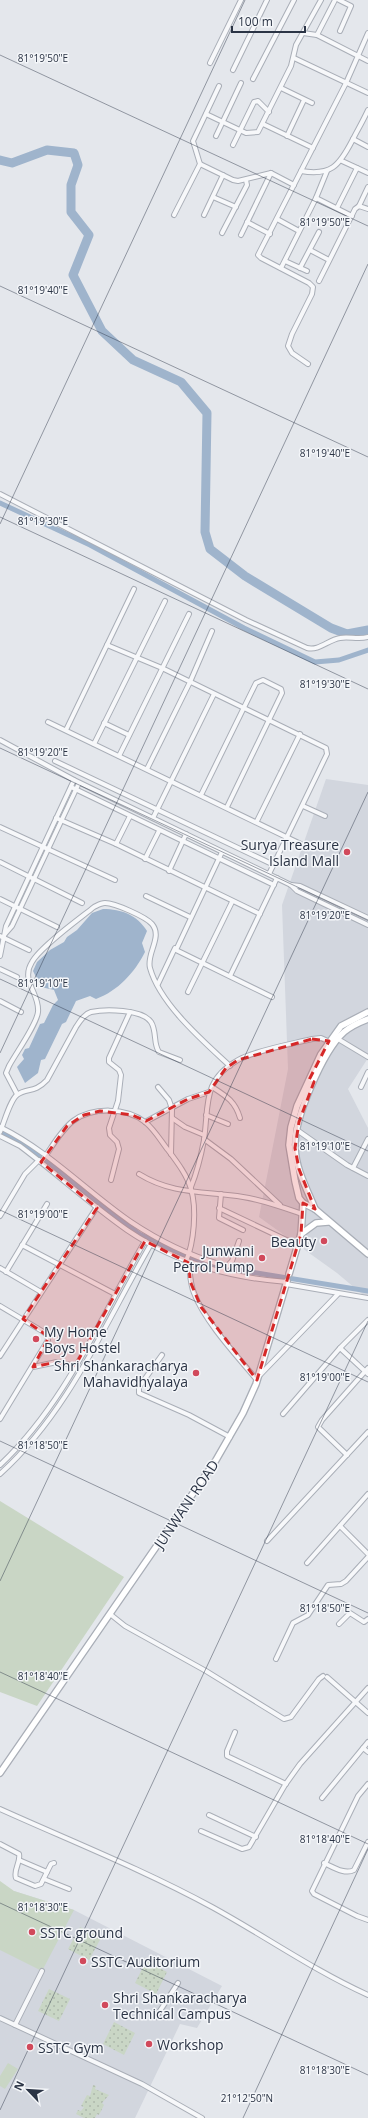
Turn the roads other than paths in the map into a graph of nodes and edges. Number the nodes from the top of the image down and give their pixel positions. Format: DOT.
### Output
graph roads {
  1 [pos="240,0"];
  2 [pos="267,0"];
  3 [pos="294,0"];
  4 [pos="321,0"];
  5 [pos="335,0"];
  6 [pos="339,0"];
  7 [pos="340,31"];
  8 [pos="303,33"];
  9 [pos="368,33"];
  10 [pos="317,35"];
  11 [pos="357,56"];
  12 [pos="294,58"];
  13 [pos="368,61"];
  14 [pos="210,62"];
  15 [pos="232,70"];
  16 [pos="254,79"];
  17 [pos="241,83"];
  18 [pos="346,83"];
  19 [pos="219,86"];
  20 [pos="281,88"];
  21 [pos="368,93"];
  22 [pos="304,100"];
  23 [pos="312,103"];
  24 [pos="368,110"];
  25 [pos="269,112"];
  26 [pos="206,114"];
  27 [pos="366,118"];
  28 [pos="223,123"];
  29 [pos="263,124"];
  30 [pos="240,130"];
  31 [pos="216,136"];
  32 [pos="287,136"];
  33 [pos="353,139"];
  34 [pos="233,145"];
  35 [pos="368,147"];
  36 [pos="313,148"];
  37 [pos="342,161"];
  38 [pos="200,164"];
  39 [pos="357,168"];
  40 [pos="301,171"];
  41 [pos="327,171"];
  42 [pos="271,173"];
  43 [pos="368,173"];
  44 [pos="223,176"];
  45 [pos="246,180"];
  46 [pos="294,184"];
  47 [pos="368,187"];
  48 [pos="213,197"];
  49 [pos="316,198"];
  50 [pos="359,206"];
  51 [pos="236,207"];
  52 [pos="337,208"];
  53 [pos="368,209"];
  54 [pos="174,215"];
  55 [pos="204,215"];
  56 [pos="352,216"];
  57 [pos="277,219"];
  58 [pos="247,222"];
  59 [pos="299,231"];
  60 [pos="320,232"];
  61 [pos="222,233"];
  62 [pos="270,234"];
  63 [pos="241,235"];
  64 [pos="310,250"];
  65 [pos="329,260"];
  66 [pos="285,261"];
  67 [pos="281,268"];
  68 [pos="300,268"];
  69 [pos="306,271"];
  70 [pos="319,281"];
  71 [pos="308,364"];
  72 [pos="0,494"];
  73 [pos="134,588"];
  74 [pos="164,601"];
  75 [pos="189,614"];
  76 [pos="212,631"];
  77 [pos="368,637"];
  78 [pos="107,645"];
  79 [pos="136,658"];
  80 [pos="162,668"];
  81 [pos="190,682"];
  82 [pos="214,694"];
  83 [pos="244,707"];
  84 [pos="269,719"];
  85 [pos="48,722"];
  86 [pos="104,723"];
  87 [pos="66,730"];
  88 [pos="300,734"];
  89 [pos="129,735"];
  90 [pos="0,740"];
  91 [pos="94,744"];
  92 [pos="119,756"];
  93 [pos="55,761"];
  94 [pos="147,769"];
  95 [pos="74,780"];
  96 [pos="171,780"];
  97 [pos="79,783"];
  98 [pos="71,788"];
  99 [pos="76,790"];
  100 [pos="201,795"];
  101 [pos="303,806"];
  102 [pos="227,808"];
  103 [pos="157,810"];
  104 [pos="130,816"];
  105 [pos="325,816"];
  106 [pos="56,818"];
  107 [pos="153,818"];
  108 [pos="62,820"];
  109 [pos="257,822"];
  110 [pos="0,827"];
  111 [pos="159,831"];
  112 [pos="186,834"];
  113 [pos="287,837"];
  114 [pos="183,842"];
  115 [pos="116,844"];
  116 [pos="43,846"];
  117 [pos="309,848"];
  118 [pos="48,849"];
  119 [pos="222,852"];
  120 [pos="145,859"];
  121 [pos="218,859"];
  122 [pos="0,862"];
  123 [pos="274,865"];
  124 [pos="169,871"];
  125 [pos="269,874"];
  126 [pos="29,876"];
  127 [pos="34,878"];
  128 [pos="277,878"];
  129 [pos="115,880"];
  130 [pos="274,885"];
  131 [pos="291,885"];
  132 [pos="204,888"];
  133 [pos="146,896"];
  134 [pos="0,899"];
  135 [pos="232,902"];
  136 [pos="82,903"];
  137 [pos="15,906"];
  138 [pos="20,908"];
  139 [pos="260,914"];
  140 [pos="190,917"];
  141 [pos="368,918"];
  142 [pos="368,925"];
  143 [pos="57,926"];
  144 [pos="3,936"];
  145 [pos="175,948"];
  146 [pos="29,950"];
  147 [pos="0,956"];
  148 [pos="202,963"];
  149 [pos="0,968"];
  150 [pos="230,976"];
  151 [pos="17,977"];
  152 [pos="158,984"];
  153 [pos="188,992"];
  154 [pos="272,997"];
  155 [pos="0,1001"];
  156 [pos="21,1012"];
  157 [pos="130,1012"];
  158 [pos="368,1012"];
  159 [pos="368,1019"];
  160 [pos="334,1041"];
  161 [pos="368,1057"];
  162 [pos="180,1060"];
  163 [pos="230,1066"];
  164 [pos="368,1072"];
  165 [pos="312,1081"];
  166 [pos="158,1087"];
  167 [pos="212,1087"];
  168 [pos="360,1087"];
  169 [pos="209,1092"];
  170 [pos="18,1094"];
  171 [pos="172,1108"];
  172 [pos="114,1111"];
  173 [pos="206,1115"];
  174 [pos="172,1118"];
  175 [pos="240,1118"];
  176 [pos="145,1122"];
  177 [pos="228,1124"];
  178 [pos="1,1129"];
  179 [pos="297,1130"];
  180 [pos="0,1136"];
  181 [pos="204,1137"];
  182 [pos="368,1139"];
  183 [pos="170,1154"];
  184 [pos="43,1159"];
  185 [pos="353,1168"];
  186 [pos="140,1174"];
  187 [pos="368,1176"];
  188 [pos="111,1180"];
  189 [pos="191,1189"];
  190 [pos="221,1194"];
  191 [pos="303,1203"];
  192 [pos="47,1204"];
  193 [pos="97,1207"];
  194 [pos="281,1207"];
  195 [pos="219,1208"];
  196 [pos="315,1209"];
  197 [pos="302,1214"];
  198 [pos="0,1216"];
  199 [pos="328,1222"];
  200 [pos="243,1230"];
  201 [pos="301,1234"];
  202 [pos="145,1241"];
  203 [pos="239,1241"];
  204 [pos="151,1244"];
  205 [pos="22,1245"];
  206 [pos="297,1246"];
  207 [pos="368,1254"];
  208 [pos="188,1258"];
  209 [pos="59,1264"];
  210 [pos="222,1266"];
  211 [pos="0,1268"];
  212 [pos="224,1271"];
  213 [pos="6,1272"];
  214 [pos="289,1274"];
  215 [pos="286,1282"];
  216 [pos="41,1292"];
  217 [pos="115,1294"];
  218 [pos="338,1294"];
  219 [pos="368,1298"];
  220 [pos="0,1306"];
  221 [pos="23,1319"];
  222 [pos="368,1320"];
  223 [pos="340,1348"];
  224 [pos="162,1354"];
  225 [pos="0,1356"];
  226 [pos="33,1366"];
  227 [pos="75,1366"];
  228 [pos="367,1371"];
  229 [pos="257,1379"];
  230 [pos="283,1414"];
  231 [pos="0,1419"];
  232 [pos="368,1432"];
  233 [pos="230,1438"];
  234 [pos="347,1455"];
  235 [pos="0,1465"];
  236 [pos="0,1474"];
  237 [pos="368,1494"];
  238 [pos="340,1526"];
  239 [pos="266,1541"];
  240 [pos="368,1556"];
  241 [pos="307,1563"];
  242 [pos="110,1614"];
  243 [pos="368,1619"];
  244 [pos="339,1624"];
  245 [pos="276,1659"];
  246 [pos="368,1688"];
  247 [pos="356,1702"];
  248 [pos="368,1713"];
  249 [pos="235,1732"];
  250 [pos="368,1742"];
  251 [pos="363,1748"];
  252 [pos="368,1752"];
  253 [pos="0,1773"];
  254 [pos="286,1784"];
  255 [pos="368,1784"];
  256 [pos="322,1798"];
  257 [pos="0,1809"];
  258 [pos="209,1814"];
  259 [pos="200,1831"];
  260 [pos="256,1837"];
  261 [pos="368,1842"];
  262 [pos="0,1844"];
  263 [pos="19,1860"];
  264 [pos="54,1863"];
  265 [pos="324,1863"];
  266 [pos="47,1872"];
  267 [pos="44,1879"];
  268 [pos="69,1889"];
  269 [pos="368,1920"];
  270 [pos="42,1970"];
  271 [pos="178,1983"];
  272 [pos="368,1995"];
  273 [pos="156,2017"];
  274 [pos="0,2018"];
  275 [pos="14,2025"];
  276 [pos="202,2118"];
  1 -- 14 [label="street"];
  2 -- 15 [label="street"];
  3 -- 16 [label="street"];
  4 -- 8 [label="street"];
  5 -- 10 [label="street"];
  6 -- 7 [label="street"];
  8 -- 10 [label="street"];
  8 -- 12 [label="street"];
  9 -- 11 [label="street"];
  10 -- 11 [label="street"];
  11 -- 13 [label="street"];
  11 -- 18 [label="street"];
  12 -- 18 [label="street"];
  12 -- 20 [label="street"];
  17 -- 28 [label="street"];
  18 -- 21 [label="street"];
  18 -- 36 [label="street"];
  19 -- 26 [label="street"];
  20 -- 22 [label="street"];
  20 -- 25 [label="street"];
  22 -- 23 [label="street"];
  22 -- 32 [label="street"];
  24 -- 27 [label="street"];
  25 -- 29 [label="street"];
  25 -- 30 [label="street"];
  26 -- 28 [label="street"];
  26 -- 38 [label="street"];
  27 -- 33 [label="street"];
  28 -- 30 [label="street"];
  28 -- 31 [label="street"];
  29 -- 30 [label="street"];
  29 -- 32 [label="street"];
  30 -- 34 [label="street"];
  32 -- 36 [label="street"];
  33 -- 35 [label="street"];
  33 -- 37 [label="street"];
  36 -- 40 [label="street"];
  37 -- 39 [label="street"];
  37 -- 41 [label="street"];
  38 -- 44 [label="street"];
  38 -- 54 [label="street"];
  39 -- 43 [label="street"];
  39 -- 52 [label="street"];
  40 -- 41 [label="street"];
  40 -- 46 [label="street"];
  41 -- 49 [label="street"];
  42 -- 45 [label="street"];
  42 -- 46 [label="street"];
  42 -- 58 [label="street"];
  44 -- 45 [label="street"];
  44 -- 48 [label="street"];
  45 -- 51 [label="street"];
  46 -- 57 [label="street"];
  47 -- 50 [label="street"];
  48 -- 51 [label="street"];
  48 -- 55 [label="street"];
  49 -- 52 [label="street"];
  49 -- 59 [label="street"];
  50 -- 53 [label="street"];
  50 -- 56 [label="street"];
  51 -- 61 [label="street"];
  52 -- 56 [label="street"];
  56 -- 65 [label="street"];
  57 -- 59 [label="street"];
  57 -- 62 [label="street"];
  58 -- 62 [label="street"];
  58 -- 63 [label="street"];
  59 -- 66 [label="street"];
  60 -- 64 [label="street"];
  62 -- 67 [label="street"];
  64 -- 65 [label="street"];
  64 -- 68 [label="street"];
  65 -- 70 [label="street"];
  66 -- 67 [label="street"];
  66 -- 68 [label="street"];
  67 -- 71 [label="street"];
  68 -- 69 [label="street"];
  72 -- 77 [label="street"];
  73 -- 78 [label="street"];
  74 -- 79 [label="street"];
  75 -- 80 [label="street"];
  76 -- 81 [label="street"];
  78 -- 79 [label="street"];
  78 -- 87 [label="street"];
  79 -- 80 [label="street"];
  79 -- 86 [label="street"];
  80 -- 81 [label="street"];
  80 -- 89 [label="street"];
  81 -- 82 [label="street"];
  81 -- 94 [label="street"];
  82 -- 83 [label="street"];
  82 -- 96 [label="street"];
  83 -- 84 [label="street"];
  83 -- 84 [label="street"];
  83 -- 100 [label="street"];
  84 -- 88 [label="street"];
  84 -- 102 [label="street"];
  85 -- 87 [label="street"];
  86 -- 89 [label="street"];
  86 -- 91 [label="street"];
  87 -- 91 [label="street"];
  88 -- 101 [label="street"];
  88 -- 109 [label="street"];
  89 -- 92 [label="street"];
  90 -- 95 [label="street"];
  91 -- 92 [label="street"];
  92 -- 94 [label="street"];
  93 -- 103 [label="street"];
  94 -- 96 [label="street"];
  95 -- 97 [label="street"];
  95 -- 98 [label="street"];
  96 -- 100 [label="street"];
  96 -- 103 [label="street"];
  97 -- 99 [label="street"];
  97 -- 107 [label="street"];
  98 -- 99 [label="street"];
  98 -- 106 [label="street"];
  99 -- 104 [label="street"];
  99 -- 108 [label="street"];
  100 -- 102 [label="street"];
  101 -- 105 [label="street"];
  101 -- 113 [label="street"];
  102 -- 109 [label="street"];
  103 -- 107 [label="street"];
  103 -- 123 [label="street"];
  104 -- 111 [label="street"];
  104 -- 115 [label="street"];
  106 -- 108 [label="street"];
  106 -- 116 [label="street"];
  107 -- 112 [label="street"];
  108 -- 115 [label="street"];
  108 -- 118 [label="street"];
  109 -- 113 [label="street"];
  110 -- 116 [label="street"];
  111 -- 114 [label="street"];
  111 -- 120 [label="street"];
  112 -- 114 [label="street"];
  112 -- 119 [label="street"];
  113 -- 117 [label="street"];
  113 -- 123 [label="street"];
  114 -- 121 [label="street"];
  114 -- 124 [label="street"];
  115 -- 120 [label="street"];
  116 -- 118 [label="street"];
  116 -- 126 [label="street"];
  118 -- 127 [label="street"];
  118 -- 129 [label="street"];
  119 -- 121 [label="street"];
  119 -- 125 [label="street"];
  120 -- 124 [label="street"];
  121 -- 130 [label="street"];
  121 -- 132 [label="street"];
  122 -- 126 [label="street"];
  123 -- 125 [label="street"];
  124 -- 132 [label="street"];
  125 -- 128 [label="street"];
  126 -- 127 [label="street"];
  126 -- 137 [label="street"];
  127 -- 136 [label="street"];
  127 -- 138 [label="street"];
  128 -- 130 [label="street"];
  128 -- 131 [label="street"];
  130 -- 139 [label="street"];
  131 -- 141 [label="street"];
  131 -- 142 [label="street"];
  132 -- 135 [label="street"];
  132 -- 140 [label="street"];
  133 -- 140 [label="street"];
  134 -- 137 [label="street"];
  135 -- 139 [label="street"];
  135 -- 148 [label="street"];
  137 -- 138 [label="street"];
  137 -- 144 [label="street"];
  138 -- 143 [label="street"];
  138 -- 144 [label="street"];
  139 -- 150 [label="street"];
  140 -- 145 [label="street"];
  144 -- 146 [label="street"];
  144 -- 147 [label="street"];
  145 -- 148 [label="street"];
  145 -- 152 [label="street"];
  148 -- 150 [label="street"];
  148 -- 153 [label="street"];
  149 -- 151 [label="street"];
  150 -- 154 [label="street"];
  152 -- 163 [label="street"];
  152 -- 170 [label="street"];
  155 -- 156 [label="street"];
  157 -- 162 [label="street"];
  157 -- 170 [label="street"];
  157 -- 172 [label="street"];
  158 -- 160 [label="main road, JUNWANI ROAD"];
  159 -- 160 [label="main road, JUNWANI ROAD"];
  160 -- 161 [label="street"];
  160 -- 163 [label="street"];
  160 -- 165 [label="main road, JUNWANI ROAD"];
  163 -- 167 [label="street"];
  164 -- 168 [label="street"];
  165 -- 179 [label="main road, JUNWANI ROAD"];
  165 -- 191 [label="main road, JUNWANI ROAD"];
  166 -- 171 [label="street"];
  167 -- 169 [label="street"];
  167 -- 175 [label="street"];
  169 -- 171 [label="street"];
  169 -- 173 [label="street"];
  170 -- 178 [label="street"];
  171 -- 174 [label="street"];
  171 -- 176 [label="street"];
  172 -- 176 [label="street"];
  172 -- 184 [label="street"];
  172 -- 188 [label="street"];
  173 -- 177 [label="street"];
  173 -- 181 [label="street"];
  174 -- 181 [label="street"];
  174 -- 183 [label="street"];
  176 -- 183 [label="street"];
  178 -- 184 [label="street"];
  179 -- 185 [label="street"];
  179 -- 196 [label="main road, JUNWANI ROAD"];
  180 -- 184 [label="street"];
  181 -- 189 [label="street"];
  181 -- 194 [label="street"];
  182 -- 185 [label="street"];
  183 -- 189 [label="street"];
  184 -- 193 [label="street"];
  184 -- 198 [label="street"];
  184 -- 208 [label="street"];
  185 -- 187 [label="street"];
  186 -- 189 [label="street"];
  189 -- 190 [label="street"];
  189 -- 208 [label="street"];
  190 -- 194 [label="street"];
  190 -- 195 [label="street"];
  191 -- 196 [label="main road"];
  191 -- 197 [label="main road, JUNWANI ROAD"];
  192 -- 205 [label="street"];
  193 -- 202 [label="street"];
  193 -- 209 [label="street"];
  194 -- 197 [label="street"];
  195 -- 200 [label="street"];
  195 -- 206 [label="street"];
  196 -- 199 [label="main road"];
  197 -- 201 [label="main road, JUNWANI ROAD"];
  199 -- 201 [label="main road"];
  199 -- 207 [label="main road"];
  201 -- 206 [label="main road, JUNWANI ROAD"];
  202 -- 204 [label="street"];
  202 -- 217 [label="street"];
  203 -- 210 [label="street"];
  204 -- 208 [label="street"];
  204 -- 236 [label="street"];
  205 -- 209 [label="street"];
  205 -- 213 [label="street"];
  206 -- 214 [label="main road, JUNWANI ROAD"];
  208 -- 210 [label="street"];
  208 -- 212 [label="street"];
  208 -- 229 [label="street"];
  209 -- 216 [label="street"];
  209 -- 217 [label="street"];
  210 -- 212 [label="street"];
  211 -- 213 [label="street"];
  212 -- 215 [label="street"];
  213 -- 216 [label="street"];
  214 -- 215 [label="street, JUNWANI ROAD"];
  215 -- 218 [label="street"];
  215 -- 229 [label="main road, JUNWANI ROAD"];
  216 -- 221 [label="street"];
  217 -- 227 [label="street"];
  218 -- 219 [label="street"];
  218 -- 229 [label="street"];
  220 -- 221 [label="street"];
  221 -- 225 [label="street"];
  221 -- 226 [label="street"];
  222 -- 223 [label="street"];
  223 -- 228 [label="street"];
  223 -- 230 [label="street"];
  224 -- 233 [label="street"];
  226 -- 227 [label="street"];
  226 -- 231 [label="street"];
  227 -- 235 [label="street"];
  228 -- 234 [label="street"];
  229 -- 233 [label="main road, JUNWANI ROAD"];
  232 -- 234 [label="street"];
  233 -- 242 [label="main road, JUNWANI ROAD"];
  234 -- 239 [label="street"];
  237 -- 238 [label="street"];
  238 -- 240 [label="street"];
  238 -- 241 [label="street"];
  240 -- 245 [label="street"];
  242 -- 247 [label="street"];
  242 -- 253 [label="main road, JUNWANI ROAD"];
  243 -- 244 [label="street"];
  246 -- 247 [label="street"];
  247 -- 248 [label="street"];
  247 -- 254 [label="street"];
  249 -- 254 [label="street"];
  250 -- 251 [label="street"];
  251 -- 252 [label="street"];
  251 -- 256 [label="street"];
  254 -- 260 [label="street"];
  255 -- 265 [label="street"];
  257 -- 272 [label="street"];
  258 -- 260 [label="street"];
  259 -- 260 [label="street"];
  261 -- 265 [label="street"];
  262 -- 263 [label="street"];
  263 -- 266 [label="street"];
  263 -- 267 [label="street"];
  264 -- 266 [label="street"];
  265 -- 269 [label="street"];
  266 -- 267 [label="street"];
  267 -- 268 [label="street"];
  270 -- 275 [label="street"];
  271 -- 273 [label="street"];
  274 -- 275 [label="street"];
  275 -- 276 [label="street"];
}
